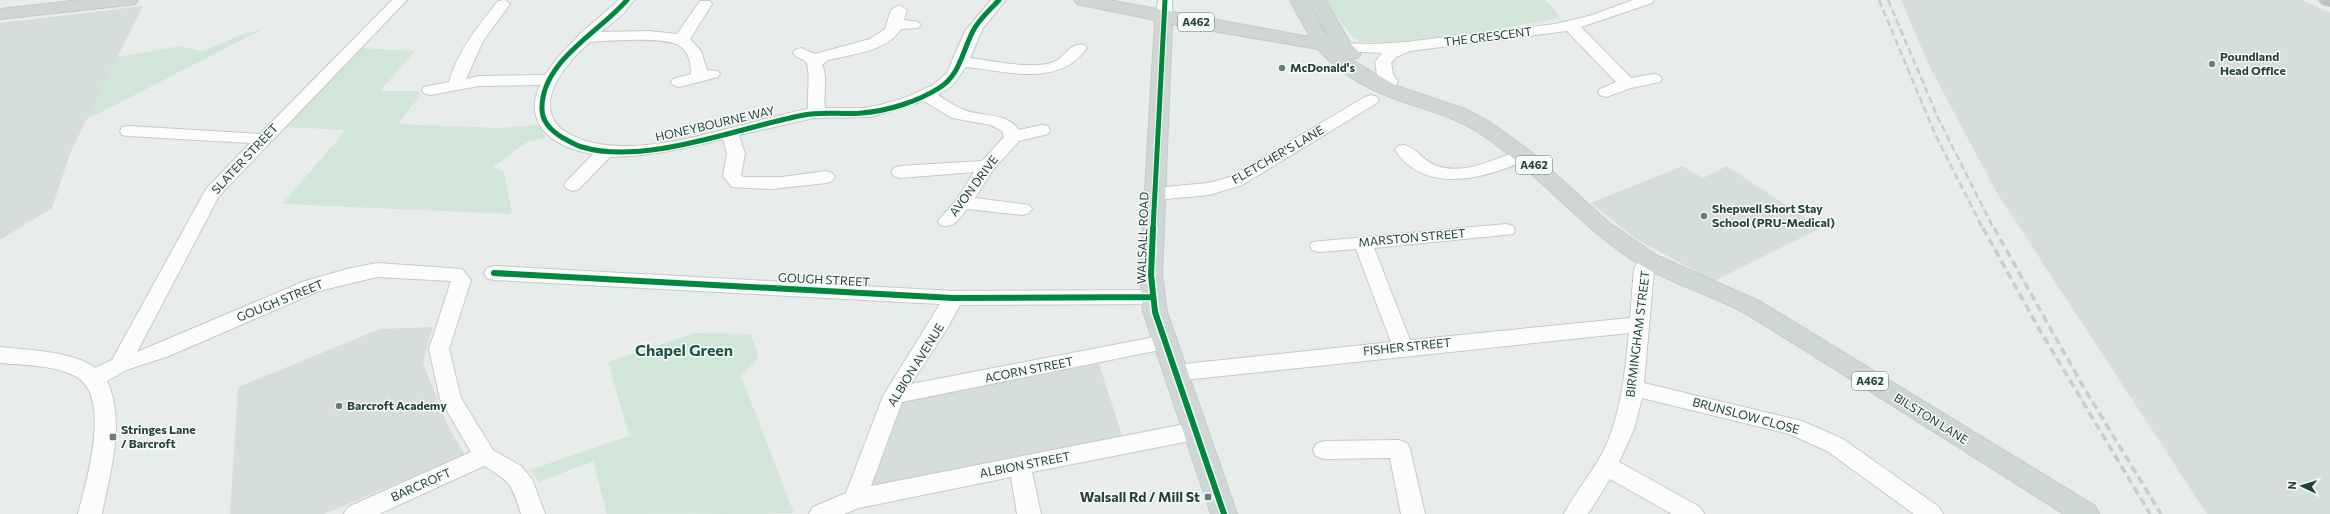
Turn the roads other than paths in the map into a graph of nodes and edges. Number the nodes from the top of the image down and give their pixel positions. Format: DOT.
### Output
graph roads {
  1 [pos="129,0"];
  2 [pos="400,0"];
  3 [pos="627,0"];
  4 [pos="1000,0"];
  5 [pos="1083,0"];
  6 [pos="1647,0"];
  7 [pos="503,4"];
  8 [pos="705,4"];
  9 [pos="1307,4"];
  10 [pos="1165,9"];
  11 [pos="0,14"];
  12 [pos="913,25"];
  13 [pos="1572,26"];
  14 [pos="1229,27"];
  15 [pos="585,37"];
  16 [pos="681,40"];
  17 [pos="1334,46"];
  18 [pos="1406,47"];
  19 [pos="1079,48"];
  20 [pos="801,53"];
  21 [pos="816,60"];
  22 [pos="962,62"];
  23 [pos="1654,79"];
  24 [pos="551,80"];
  25 [pos="679,82"];
  26 [pos="456,84"];
  27 [pos="1627,84"];
  28 [pos="1398,88"];
  29 [pos="430,90"];
  30 [pos="1606,92"];
  31 [pos="925,95"];
  32 [pos="1372,100"];
  33 [pos="817,113"];
  34 [pos="1042,130"];
  35 [pos="128,131"];
  36 [pos="730,133"];
  37 [pos="1013,137"];
  38 [pos="264,139"];
  39 [pos="1404,150"];
  40 [pos="605,152"];
  41 [pos="1523,155"];
  42 [pos="987,166"];
  43 [pos="900,172"];
  44 [pos="826,177"];
  45 [pos="573,185"];
  46 [pos="1155,194"];
  47 [pos="963,203"];
  48 [pos="1023,209"];
  49 [pos="948,221"];
  50 [pos="1506,230"];
  51 [pos="1363,243"];
  52 [pos="1319,246"];
  53 [pos="1648,260"];
  54 [pos="505,268"];
  55 [pos="1152,296"];
  56 [pos="953,298"];
  57 [pos="1639,326"];
  58 [pos="1165,342"];
  59 [pos="1403,348"];
  60 [pos="0,355"];
  61 [pos="119,365"];
  62 [pos="1175,373"];
  63 [pos="95,378"];
  64 [pos="1633,388"];
  65 [pos="894,396"];
  66 [pos="1195,431"];
  67 [pos="1324,450"];
  68 [pos="485,456"];
  69 [pos="1020,466"];
  70 [pos="1606,466"];
  71 [pos="855,500"];
  72 [pos="90,514"];
  73 [pos="356,514"];
  74 [pos="533,514"];
  75 [pos="821,514"];
  76 [pos="1029,514"];
  77 [pos="1224,514"];
  78 [pos="1412,514"];
  79 [pos="1576,514"];
  80 [pos="1692,514"];
  81 [pos="1931,514"];
  82 [pos="2086,514"];
  1 -- 11 [label="main road"];
  2 -- 38 [label="street, SLATER STREET"];
  3 -- 15 [label="street, HONEYBOURNE WAY"];
  4 -- 22 [label="street, HONEYBOURNE WAY"];
  5 -- 10 [label="main road, A462"];
  6 -- 13 [label="street, THE CRESCENT"];
  7 -- 26 [label="street"];
  8 -- 16 [label="street"];
  9 -- 14 [label="main road, A462"];
  9 -- 17 [label="main road"];
  10 -- 14 [label="main road, A462"];
  10 -- 46 [label="main road, WALSALL ROAD"];
  12 -- 21 [label="street"];
  13 -- 18 [label="street, THE CRESCENT"];
  13 -- 27 [label="street"];
  14 -- 17 [label="main road, A462"];
  15 -- 16 [label="street"];
  15 -- 24 [label="street, HONEYBOURNE WAY"];
  16 -- 25 [label="street"];
  17 -- 18 [label="street, THE CRESCENT"];
  17 -- 28 [label="main road, A462"];
  18 -- 28 [label="street"];
  19 -- 22 [label="street"];
  20 -- 21 [label="street"];
  21 -- 33 [label="street"];
  22 -- 31 [label="street, HONEYBOURNE WAY"];
  23 -- 27 [label="street"];
  24 -- 26 [label="street"];
  24 -- 40 [label="street, HONEYBOURNE WAY"];
  26 -- 29 [label="street"];
  27 -- 30 [label="street"];
  28 -- 41 [label="main road, A462"];
  31 -- 33 [label="street, HONEYBOURNE WAY"];
  31 -- 37 [label="street"];
  32 -- 46 [label="street, FLETCHER'S LANE"];
  33 -- 36 [label="street, HONEYBOURNE WAY"];
  34 -- 37 [label="street"];
  35 -- 38 [label="street"];
  36 -- 40 [label="street, HONEYBOURNE WAY"];
  36 -- 44 [label="street"];
  37 -- 42 [label="street, AVON DRIVE"];
  38 -- 61 [label="street, SLATER STREET"];
  39 -- 41 [label="street"];
  40 -- 45 [label="street"];
  41 -- 53 [label="main road, A462"];
  42 -- 43 [label="street"];
  42 -- 47 [label="street, AVON DRIVE"];
  46 -- 55 [label="main road, WALSALL ROAD"];
  47 -- 48 [label="street"];
  47 -- 49 [label="street, AVON DRIVE"];
  50 -- 51 [label="street, MARSTON STREET"];
  51 -- 52 [label="street, MARSTON STREET"];
  51 -- 59 [label="street"];
  53 -- 57 [label="street, BIRMINGHAM STREET"];
  53 -- 82 [label="main road, BILSTON LANE / A462"];
  54 -- 56 [label="street, GOUGH STREET"];
  55 -- 56 [label="street, GOUGH STREET"];
  55 -- 58 [label="main road, WALSALL ROAD"];
  56 -- 65 [label="street, ALBION AVENUE"];
  57 -- 59 [label="street, FISHER STREET"];
  57 -- 64 [label="street, BIRMINGHAM STREET"];
  58 -- 62 [label="main road, WALSALL ROAD"];
  58 -- 65 [label="street, ACORN STREET"];
  59 -- 62 [label="street, FISHER STREET"];
  60 -- 63 [label="street"];
  61 -- 63 [label="street"];
  61 -- 68 [label="street, GOUGH STREET"];
  62 -- 66 [label="main road, WALSALL ROAD"];
  63 -- 72 [label="street"];
  64 -- 70 [label="street, BIRMINGHAM STREET"];
  64 -- 81 [label="street, BRUNSLOW CLOSE"];
  65 -- 71 [label="street, ALBION AVENUE"];
  66 -- 69 [label="street, ALBION STREET"];
  66 -- 77 [label="main road, WALSALL ROAD"];
  67 -- 78 [label="street"];
  68 -- 73 [label="street, BARCROFT"];
  68 -- 74 [label="street"];
  69 -- 71 [label="street, ALBION STREET"];
  69 -- 76 [label="street"];
  70 -- 79 [label="street, BIRMINGHAM STREET"];
  70 -- 80 [label="street"];
  71 -- 75 [label="street, ALBION STREET"];
}
